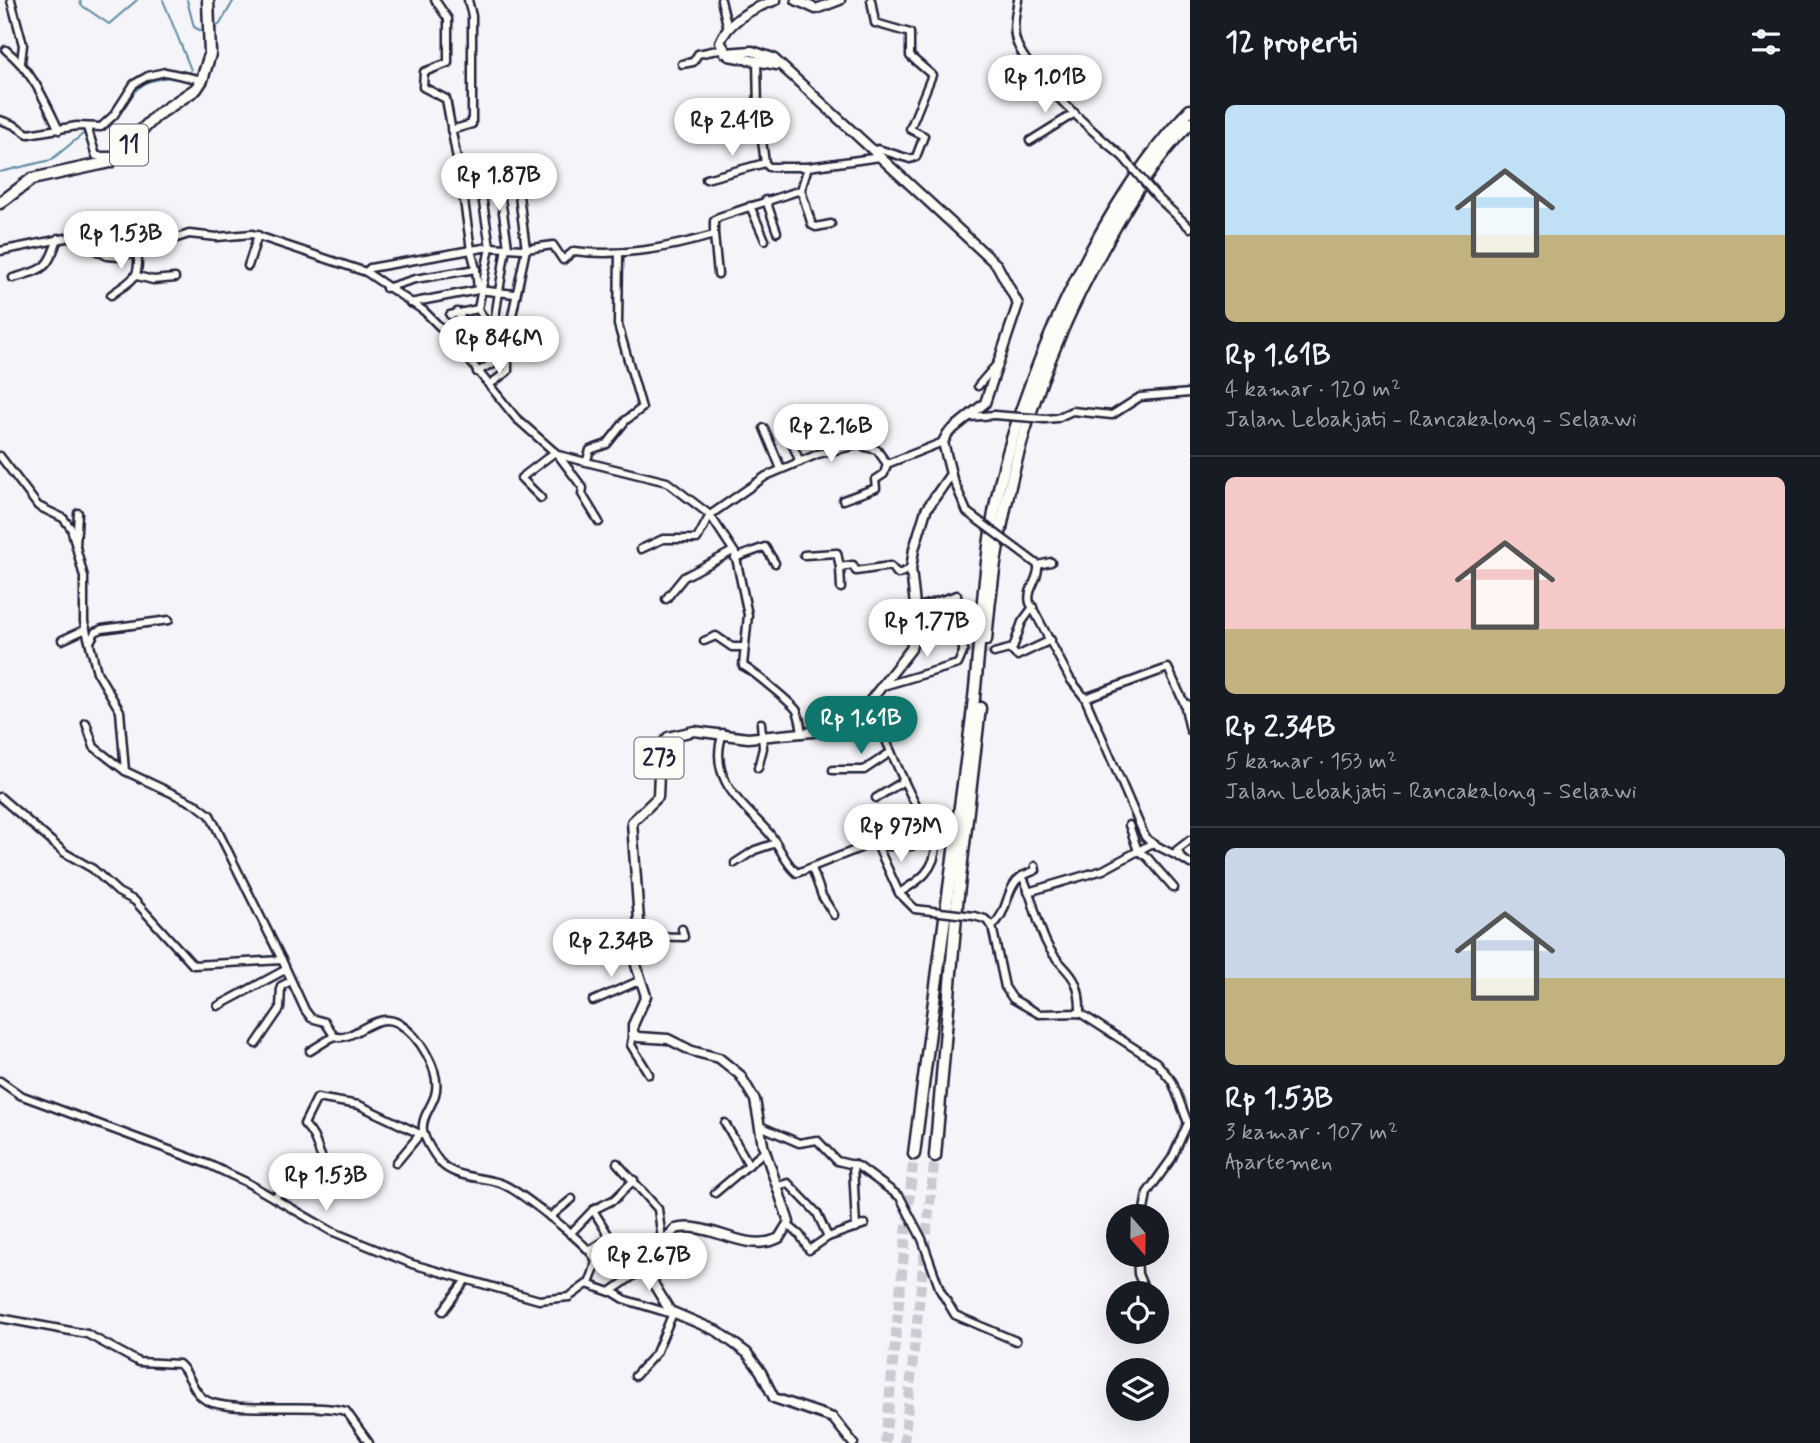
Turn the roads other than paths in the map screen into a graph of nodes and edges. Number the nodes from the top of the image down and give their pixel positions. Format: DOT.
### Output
graph roads {
  1 [pos="11,0"];
  2 [pos="208,0"];
  3 [pos="435,0"];
  4 [pos="468,0"];
  5 [pos="721,0"];
  6 [pos="776,0"];
  7 [pos="796,0"];
  8 [pos="840,0"];
  9 [pos="871,0"];
  10 [pos="1018,0"];
  11 [pos="728,29"];
  12 [pos="6,50"];
  13 [pos="723,51"];
  14 [pos="757,60"];
  15 [pos="21,62"];
  16 [pos="682,64"];
  17 [pos="780,66"];
  18 [pos="202,80"];
  19 [pos="1190,110"];
  20 [pos="1075,113"];
  21 [pos="0,120"];
  22 [pos="1190,122"];
  23 [pos="59,130"];
  24 [pos="89,130"];
  25 [pos="451,130"];
  26 [pos="1030,141"];
  27 [pos="878,154"];
  28 [pos="119,155"];
  29 [pos="765,163"];
  30 [pos="808,167"];
  31 [pos="706,179"];
  32 [pos="480,183"];
  33 [pos="463,187"];
  34 [pos="801,190"];
  35 [pos="519,196"];
  36 [pos="766,200"];
  37 [pos="0,203"];
  38 [pos="750,205"];
  39 [pos="831,224"];
  40 [pos="1190,228"];
  41 [pos="777,232"];
  42 [pos="258,235"];
  43 [pos="714,235"];
  44 [pos="58,238"];
  45 [pos="765,240"];
  46 [pos="490,247"];
  47 [pos="507,247"];
  48 [pos="137,249"];
  49 [pos="524,249"];
  50 [pos="471,250"];
  51 [pos="0,251"];
  52 [pos="619,254"];
  53 [pos="412,261"];
  54 [pos="248,266"];
  55 [pos="475,269"];
  56 [pos="366,272"];
  57 [pos="718,274"];
  58 [pos="137,276"];
  59 [pos="13,278"];
  60 [pos="175,278"];
  61 [pos="415,279"];
  62 [pos="386,288"];
  63 [pos="480,290"];
  64 [pos="497,292"];
  65 [pos="515,294"];
  66 [pos="111,295"];
  67 [pos="410,303"];
  68 [pos="478,309"];
  69 [pos="494,324"];
  70 [pos="507,355"];
  71 [pos="998,364"];
  72 [pos="492,365"];
  73 [pos="477,372"];
  74 [pos="489,385"];
  75 [pos="978,386"];
  76 [pos="1190,393"];
  77 [pos="985,403"];
  78 [pos="850,412"];
  79 [pos="993,416"];
  80 [pos="969,417"];
  81 [pos="764,428"];
  82 [pos="786,429"];
  83 [pos="943,442"];
  84 [pos="858,445"];
  85 [pos="556,453"];
  86 [pos="0,456"];
  87 [pos="587,460"];
  88 [pos="800,462"];
  89 [pos="887,464"];
  90 [pos="781,469"];
  91 [pos="951,474"];
  92 [pos="541,498"];
  93 [pos="843,500"];
  94 [pos="78,513"];
  95 [pos="710,514"];
  96 [pos="599,522"];
  97 [pos="641,549"];
  98 [pos="75,552"];
  99 [pos="734,554"];
  100 [pos="804,555"];
  101 [pos="1051,562"];
  102 [pos="775,563"];
  103 [pos="1038,565"];
  104 [pos="840,567"];
  105 [pos="911,569"];
  106 [pos="841,588"];
  107 [pos="666,599"];
  108 [pos="1033,607"];
  109 [pos="916,608"];
  110 [pos="169,620"];
  111 [pos="86,629"];
  112 [pos="62,640"];
  113 [pos="1051,640"];
  114 [pos="704,641"];
  115 [pos="90,642"];
  116 [pos="743,646"];
  117 [pos="1010,650"];
  118 [pos="994,653"];
  119 [pos="883,686"];
  120 [pos="1084,698"];
  121 [pos="870,702"];
  122 [pos="1187,704"];
  123 [pos="86,723"];
  124 [pos="761,723"];
  125 [pos="1190,730"];
  126 [pos="723,733"];
  127 [pos="802,733"];
  128 [pos="762,737"];
  129 [pos="891,752"];
  130 [pos="758,768"];
  131 [pos="833,770"];
  132 [pos="125,771"];
  133 [pos="904,781"];
  134 [pos="0,797"];
  135 [pos="876,798"];
  136 [pos="1129,825"];
  137 [pos="933,830"];
  138 [pos="1190,840"];
  139 [pos="877,841"];
  140 [pos="776,843"];
  141 [pos="1151,844"];
  142 [pos="1138,851"];
  143 [pos="1180,856"];
  144 [pos="735,863"];
  145 [pos="1190,864"];
  146 [pos="1035,866"];
  147 [pos="812,868"];
  148 [pos="1022,876"];
  149 [pos="1174,888"];
  150 [pos="1028,892"];
  151 [pos="899,893"];
  152 [pos="834,915"];
  153 [pos="992,926"];
  154 [pos="682,929"];
  155 [pos="639,938"];
  156 [pos="583,942"];
  157 [pos="282,960"];
  158 [pos="285,970"];
  159 [pos="641,980"];
  160 [pos="291,981"];
  161 [pos="593,1002"];
  162 [pos="218,1006"];
  163 [pos="1080,1013"];
  164 [pos="633,1034"];
  165 [pos="334,1036"];
  166 [pos="256,1044"];
  167 [pos="310,1051"];
  168 [pos="649,1074"];
  169 [pos="0,1081"];
  170 [pos="725,1123"];
  171 [pos="760,1126"];
  172 [pos="421,1132"];
  173 [pos="765,1151"];
  174 [pos="914,1154"];
  175 [pos="935,1156"];
  176 [pos="396,1163"];
  177 [pos="617,1163"];
  178 [pos="853,1164"];
  179 [pos="749,1165"];
  180 [pos="635,1180"];
  181 [pos="778,1186"];
  182 [pos="715,1194"];
  183 [pos="274,1198"];
  184 [pos="572,1199"];
  185 [pos="1145,1204"];
  186 [pos="593,1210"];
  187 [pos="550,1217"];
  188 [pos="865,1224"];
  189 [pos="789,1226"];
  190 [pos="856,1228"];
  191 [pos="570,1234"];
  192 [pos="828,1237"];
  193 [pos="662,1240"];
  194 [pos="605,1241"];
  195 [pos="590,1250"];
  196 [pos="656,1260"];
  197 [pos="596,1264"];
  198 [pos="465,1281"];
  199 [pos="589,1284"];
  200 [pos="613,1292"];
  201 [pos="443,1311"];
  202 [pos="673,1314"];
  203 [pos="0,1318"];
  204 [pos="1016,1341"];
  205 [pos="635,1376"];
  206 [pos="369,1443"];
  207 [pos="852,1443"];
  1 -- 15 [label="street"];
  2 -- 18 [label="highway"];
  3 -- 25 [label="street"];
  4 -- 25 [label="street"];
  5 -- 11 [label="street"];
  6 -- 11 [label="main road"];
  7 -- 8 [label="main road"];
  9 -- 27 [label="street"];
  10 -- 20 [label="street"];
  11 -- 13 [label="main road"];
  12 -- 15 [label="street"];
  13 -- 14 [label="main road"];
  13 -- 16 [label="street"];
  13 -- 17 [label="main road"];
  14 -- 17 [label="main road"];
  14 -- 29 [label="street"];
  15 -- 23 [label="street"];
  17 -- 27 [label="main road"];
  18 -- 24 [label="street"];
  18 -- 28 [label="highway, 11"];
  19 -- 174 [label="highway"];
  20 -- 26 [label="street"];
  20 -- 40 [label="street, bridge"];
  21 -- 23 [label="street"];
  22 -- 175 [label="highway"];
  23 -- 24 [label="street"];
  24 -- 28 [label="street"];
  25 -- 33 [label="street"];
  27 -- 30 [label="street"];
  27 -- 71 [label="main road"];
  28 -- 37 [label="highway, 11"];
  29 -- 30 [label="street"];
  29 -- 31 [label="street"];
  30 -- 34 [label="street"];
  32 -- 33 [label="street"];
  32 -- 46 [label="street"];
  32 -- 47 [label="street"];
  33 -- 50 [label="street"];
  34 -- 36 [label="street"];
  34 -- 39 [label="street"];
  35 -- 49 [label="street"];
  36 -- 38 [label="street"];
  36 -- 41 [label="street"];
  38 -- 43 [label="street"];
  38 -- 45 [label="street"];
  42 -- 48 [label="street"];
  42 -- 54 [label="street"];
  42 -- 56 [label="street"];
  43 -- 52 [label="street"];
  43 -- 57 [label="street"];
  44 -- 48 [label="street"];
  44 -- 51 [label="street"];
  44 -- 59 [label="street"];
  46 -- 47 [label="street"];
  46 -- 50 [label="street"];
  46 -- 63 [label="street"];
  47 -- 49 [label="street"];
  47 -- 64 [label="street"];
  48 -- 58 [label="street"];
  49 -- 52 [label="street"];
  49 -- 65 [label="street"];
  50 -- 53 [label="street"];
  50 -- 55 [label="street"];
  52 -- 87 [label="street"];
  53 -- 56 [label="street"];
  53 -- 61 [label="street"];
  55 -- 61 [label="street"];
  55 -- 63 [label="street"];
  56 -- 62 [label="street"];
  58 -- 60 [label="street"];
  58 -- 66 [label="street"];
  61 -- 62 [label="street"];
  62 -- 67 [label="street"];
  63 -- 64 [label="street"];
  63 -- 67 [label="street"];
  63 -- 68 [label="street"];
  64 -- 65 [label="street"];
  64 -- 69 [label="street"];
  65 -- 70 [label="street"];
  67 -- 73 [label="street"];
  68 -- 70 [label="street"];
  68 -- 72 [label="street"];
  70 -- 72 [label="street"];
  70 -- 74 [label="street"];
  71 -- 75 [label="street"];
  71 -- 77 [label="main road"];
  72 -- 73 [label="street"];
  73 -- 74 [label="street"];
  74 -- 85 [label="street"];
  76 -- 79 [label="street, bridge"];
  77 -- 79 [label="street"];
  77 -- 80 [label="main road"];
  78 -- 84 [label="street"];
  79 -- 80 [label="street"];
  80 -- 83 [label="main road"];
  81 -- 90 [label="street"];
  82 -- 88 [label="street"];
  83 -- 89 [label="street"];
  83 -- 91 [label="main road"];
  84 -- 88 [label="street"];
  84 -- 89 [label="street"];
  85 -- 87 [label="street"];
  85 -- 92 [label="street"];
  85 -- 96 [label="street"];
  86 -- 98 [label="street"];
  87 -- 95 [label="street"];
  88 -- 90 [label="street"];
  89 -- 93 [label="street"];
  90 -- 95 [label="street"];
  91 -- 103 [label="street, bridge"];
  91 -- 105 [label="main road, 273"];
  94 -- 98 [label="street"];
  95 -- 97 [label="street"];
  95 -- 99 [label="street"];
  98 -- 111 [label="street"];
  99 -- 102 [label="street"];
  99 -- 107 [label="street"];
  99 -- 116 [label="street"];
  100 -- 104 [label="street"];
  101 -- 103 [label="street"];
  103 -- 108 [label="street"];
  104 -- 105 [label="street"];
  104 -- 106 [label="street"];
  105 -- 109 [label="main road, 273"];
  108 -- 113 [label="street"];
  108 -- 117 [label="street"];
  109 -- 119 [label="main road, 273"];
  109 -- 119 [label="street"];
  110 -- 115 [label="street"];
  111 -- 112 [label="street"];
  111 -- 115 [label="street"];
  113 -- 117 [label="street"];
  113 -- 120 [label="street"];
  114 -- 116 [label="street"];
  115 -- 132 [label="street"];
  116 -- 127 [label="street"];
  117 -- 118 [label="street"];
  119 -- 121 [label="main road, 273"];
  120 -- 122 [label="street"];
  120 -- 141 [label="street"];
  121 -- 127 [label="main road, 273"];
  121 -- 129 [label="street"];
  122 -- 125 [label="street"];
  123 -- 132 [label="street"];
  124 -- 128 [label="street"];
  126 -- 128 [label="main road, 273"];
  126 -- 140 [label="street"];
  126 -- 155 [label="main road, 273"];
  127 -- 128 [label="main road, 273"];
  128 -- 130 [label="street"];
  129 -- 131 [label="street"];
  129 -- 133 [label="street"];
  132 -- 157 [label="street"];
  133 -- 135 [label="street"];
  133 -- 137 [label="street"];
  134 -- 157 [label="street"];
  136 -- 142 [label="street"];
  137 -- 139 [label="street"];
  137 -- 151 [label="street"];
  138 -- 143 [label="street"];
  139 -- 147 [label="street"];
  139 -- 151 [label="street"];
  140 -- 144 [label="street"];
  140 -- 147 [label="street"];
  141 -- 142 [label="street"];
  141 -- 143 [label="street"];
  142 -- 149 [label="street"];
  142 -- 150 [label="street"];
  143 -- 145 [label="street"];
  146 -- 148 [label="street"];
  147 -- 152 [label="street"];
  148 -- 150 [label="street"];
  148 -- 153 [label="street"];
  150 -- 163 [label="street"];
  151 -- 153 [label="street, bridge"];
  153 -- 163 [label="street"];
  154 -- 155 [label="street"];
  155 -- 156 [label="street"];
  155 -- 159 [label="main road, 273"];
  157 -- 158 [label="street"];
  158 -- 160 [label="street"];
  158 -- 162 [label="street"];
  159 -- 161 [label="street"];
  159 -- 164 [label="main road, 273"];
  160 -- 165 [label="street"];
  160 -- 166 [label="street"];
  163 -- 185 [label="street"];
  164 -- 168 [label="street"];
  164 -- 171 [label="main road"];
  165 -- 167 [label="street"];
  165 -- 172 [label="street"];
  169 -- 183 [label="street"];
  170 -- 179 [label="street"];
  171 -- 173 [label="main road"];
  171 -- 178 [label="street"];
  172 -- 176 [label="street"];
  172 -- 183 [label="street"];
  172 -- 187 [label="street"];
  173 -- 179 [label="street"];
  173 -- 181 [label="main road"];
  177 -- 180 [label="street"];
  178 -- 190 [label="street"];
  178 -- 204 [label="street"];
  179 -- 182 [label="street"];
  180 -- 186 [label="street"];
  180 -- 193 [label="street"];
  181 -- 189 [label="main road"];
  181 -- 192 [label="street"];
  183 -- 198 [label="street"];
  184 -- 187 [label="street"];
  186 -- 191 [label="street"];
  186 -- 197 [label="street"];
  187 -- 191 [label="street"];
  188 -- 190 [label="street"];
  189 -- 192 [label="street"];
  189 -- 193 [label="main road"];
  190 -- 192 [label="street"];
  191 -- 195 [label="street"];
  193 -- 196 [label="main road"];
  194 -- 195 [label="street"];
  195 -- 197 [label="street"];
  196 -- 200 [label="street"];
  196 -- 202 [label="main road"];
  197 -- 199 [label="street"];
  198 -- 199 [label="street"];
  198 -- 201 [label="street"];
  199 -- 200 [label="street"];
  200 -- 202 [label="street"];
  202 -- 205 [label="street"];
  202 -- 207 [label="main road"];
  203 -- 206 [label="street"];
}
